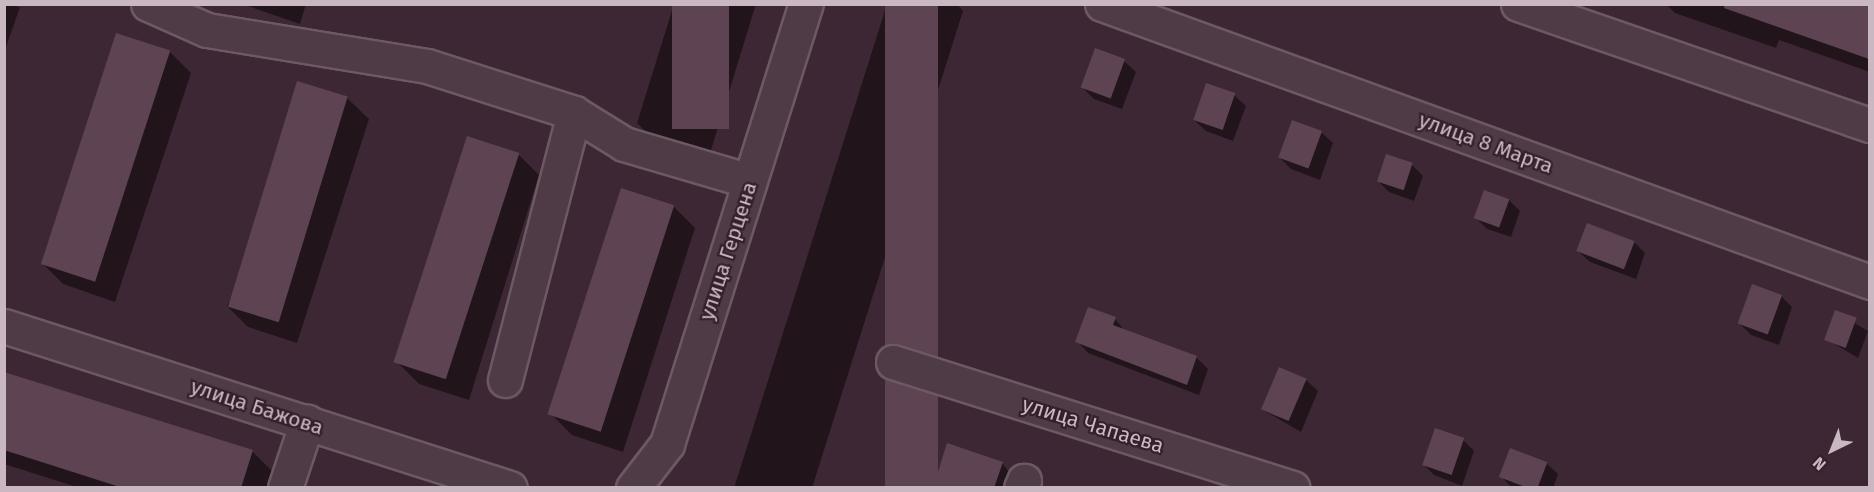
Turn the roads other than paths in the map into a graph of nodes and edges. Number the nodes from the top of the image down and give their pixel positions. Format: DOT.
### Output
graph roads {
  1 [pos="148,4"];
  2 [pos="806,4"];
  3 [pos="1102,4"];
  4 [pos="1518,4"];
  5 [pos="574,113"];
  6 [pos="1869,125"];
  7 [pos="750,181"];
  8 [pos="1869,282"];
  9 [pos="4,326"];
  10 [pos="893,362"];
  11 [pos="505,380"];
  12 [pos="307,423"];
  13 [pos="285,488"];
  14 [pos="510,488"];
  15 [pos="633,488"];
  16 [pos="1293,488"];
  1 -- 5 [label="street"];
  2 -- 7 [label="street, улица Герцена"];
  3 -- 8 [label="street, улица 8 Марта"];
  4 -- 6 [label="street"];
  5 -- 7 [label="street"];
  5 -- 11 [label="street"];
  7 -- 15 [label="street, улица Герцена"];
  9 -- 12 [label="street, улица Бажова"];
  10 -- 16 [label="street, улица Чапаева"];
  12 -- 13 [label="street"];
  12 -- 14 [label="street, улица Бажова"];
}
